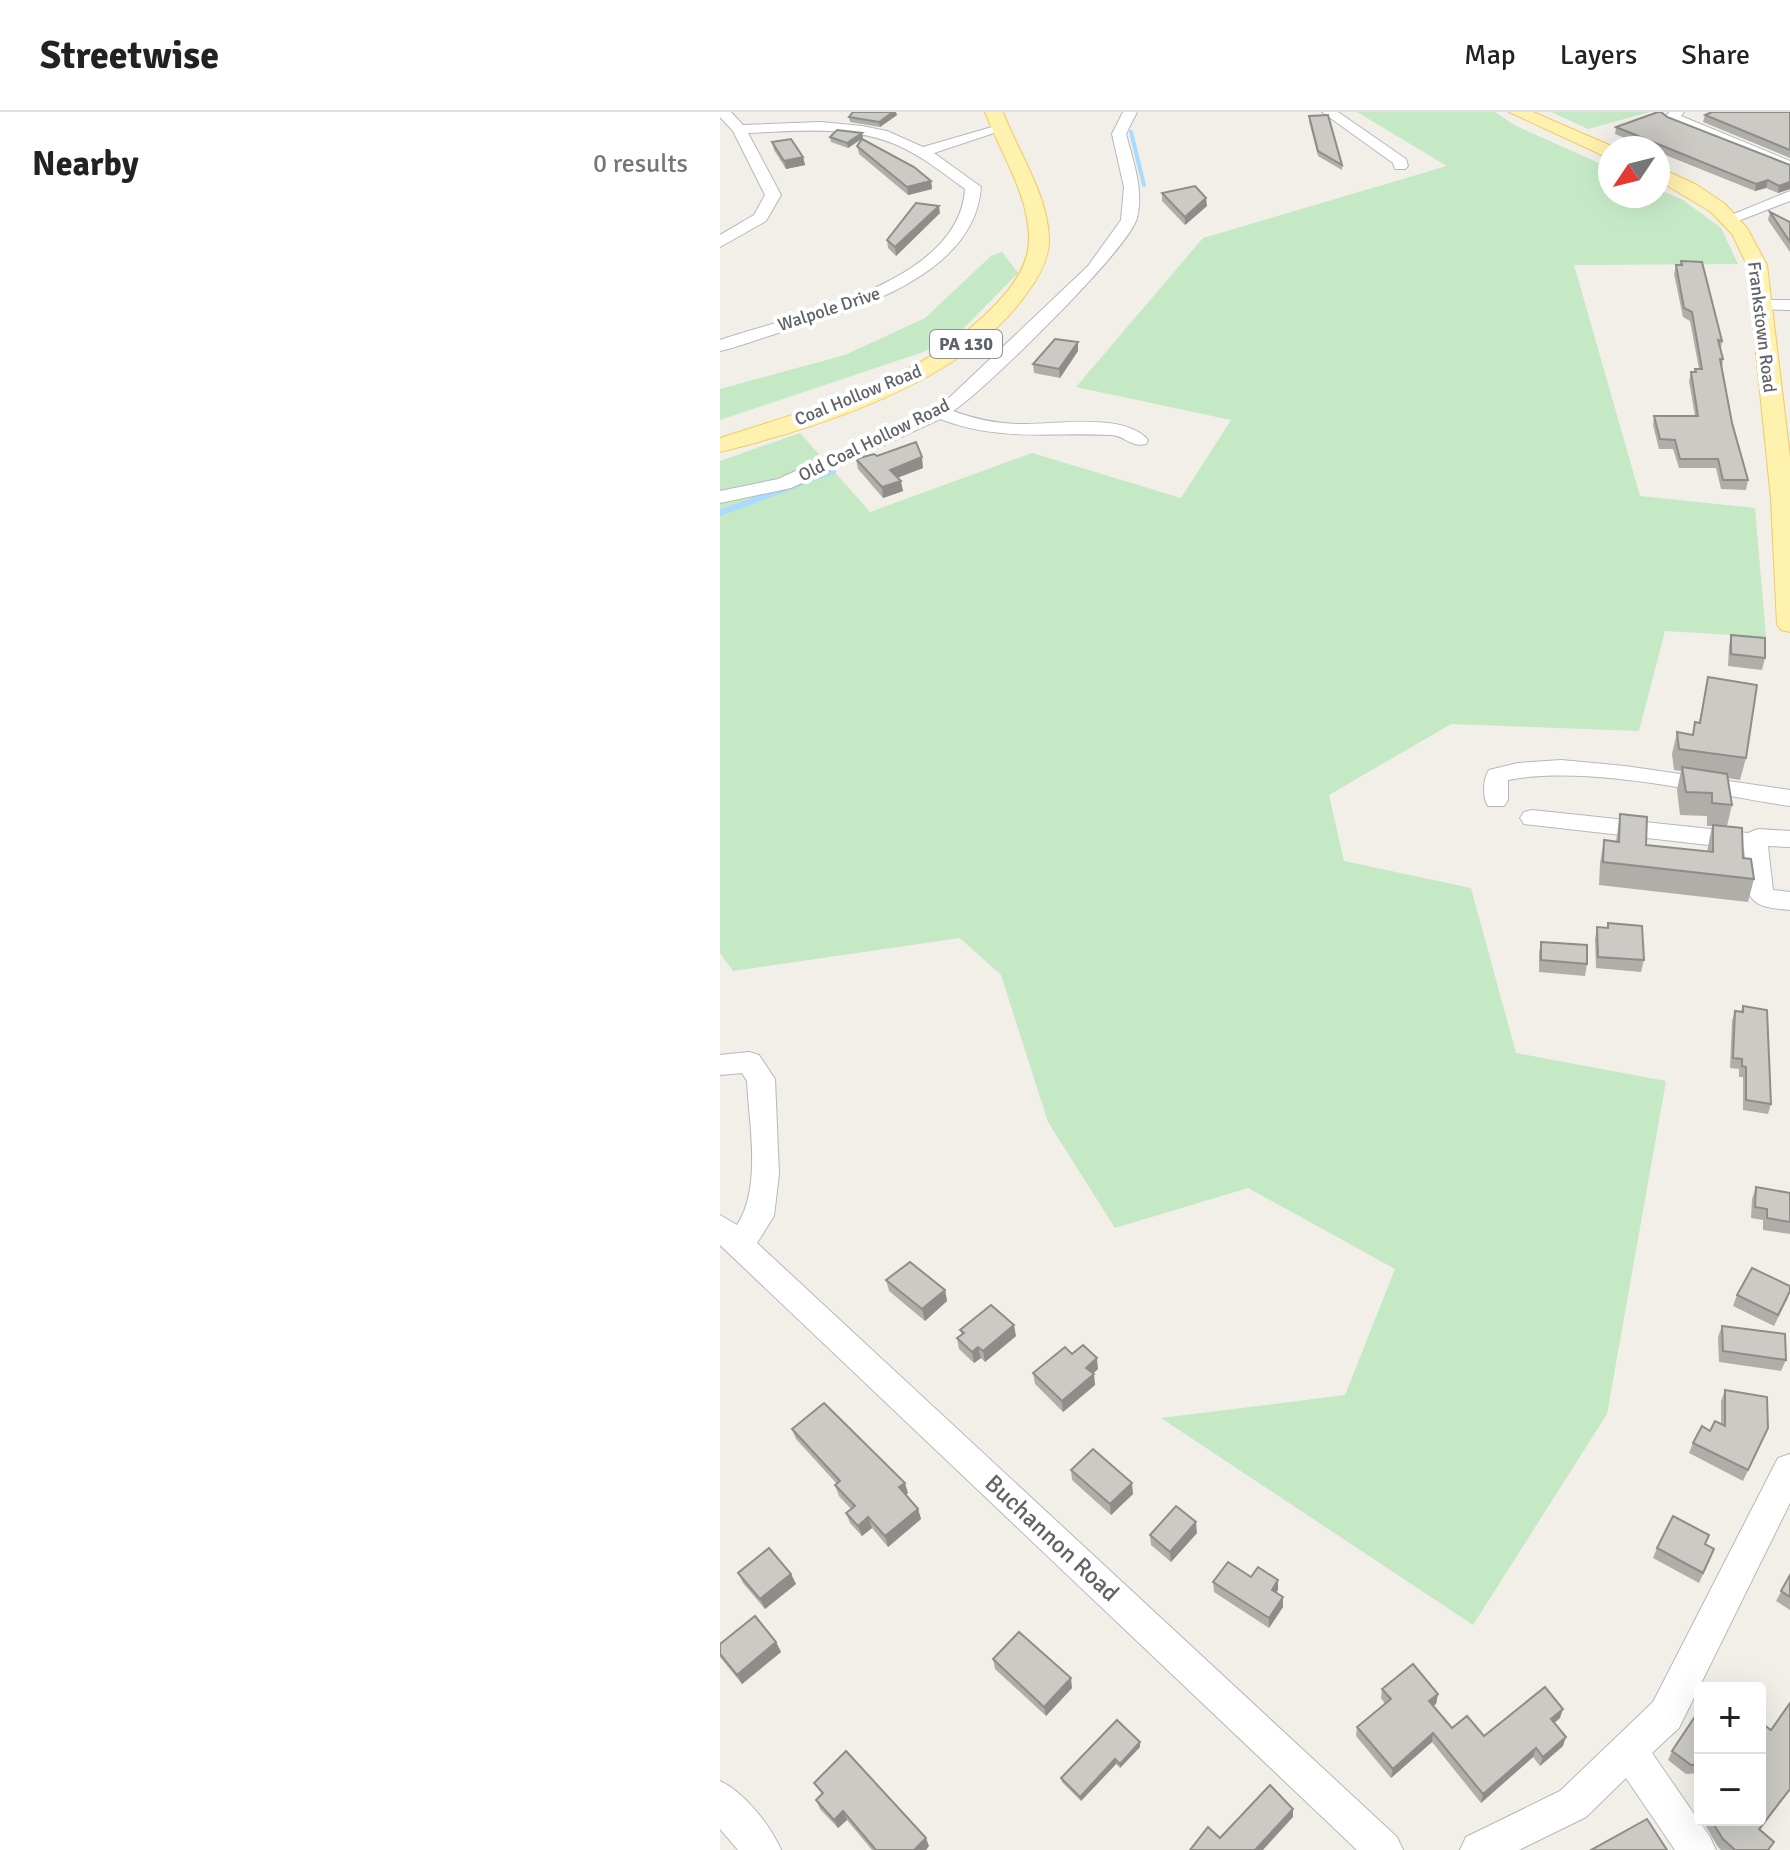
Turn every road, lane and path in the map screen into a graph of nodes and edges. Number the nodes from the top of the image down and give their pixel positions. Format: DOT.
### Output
graph roads {
  1 [pos="723,112"];
  2 [pos="1130,112"];
  3 [pos="1329,112"];
  4 [pos="1518,112"];
  5 [pos="1677,112"];
  6 [pos="997,120"];
  7 [pos="739,129"];
  8 [pos="1598,147"];
  9 [pos="921,152"];
  10 [pos="1400,166"];
  11 [pos="1790,166"];
  12 [pos="1670,179"];
  13 [pos="1790,196"];
  14 [pos="1732,218"];
  15 [pos="720,242"];
  16 [pos="1761,305"];
  17 [pos="1790,305"];
  18 [pos="720,346"];
  19 [pos="939,412"];
  20 [pos="1139,440"];
  21 [pos="720,445"];
  22 [pos="720,497"];
  23 [pos="1787,500"];
  24 [pos="1790,617"];
  25 [pos="1790,624"];
  26 [pos="1790,798"];
  27 [pos="1496,800"];
  28 [pos="1532,818"];
  29 [pos="1790,839"];
  30 [pos="1755,842"];
  31 [pos="1790,901"];
  32 [pos="720,1065"];
  33 [pos="730,1236"];
  34 [pos="1790,1469"];
  35 [pos="1629,1751"];
  36 [pos="720,1800"];
  37 [pos="762,1850"];
  38 [pos="1384,1850"];
  39 [pos="1479,1850"];
  40 [pos="1697,1850"];
  1 -- 7 [label="street"];
  2 -- 19 [label="street, Old Coal Hollow Road"];
  3 -- 10 [label="street"];
  4 -- 8 [label="main road"];
  5 -- 11 [label="street"];
  6 -- 9 [label="street"];
  6 -- 21 [label="main road, Coal Hollow Road / PA 130"];
  7 -- 9 [label="street, Walpole Drive"];
  7 -- 15 [label="street"];
  9 -- 18 [label="street, Walpole Drive"];
  12 -- 14 [label="main road, Frankstown Road"];
  13 -- 14 [label="street"];
  14 -- 16 [label="main road, Frankstown Road"];
  16 -- 17 [label="street"];
  16 -- 23 [label="main road, Frankstown Road"];
  19 -- 20 [label="street"];
  19 -- 22 [label="street, Old Coal Hollow Road"];
  23 -- 24 [label="main road, Frankstown Road"];
  24 -- 25 [label="main road, Frankstown Road"];
  26 -- 27 [label="street"];
  28 -- 30 [label="street"];
  29 -- 30 [label="street"];
  30 -- 31 [label="street"];
  32 -- 33 [label="street"];
  33 -- 38 [label="street, Buchannon Road"];
  34 -- 35 [label="street"];
  35 -- 39 [label="street"];
  35 -- 40 [label="street"];
  36 -- 37 [label="street"];
}
